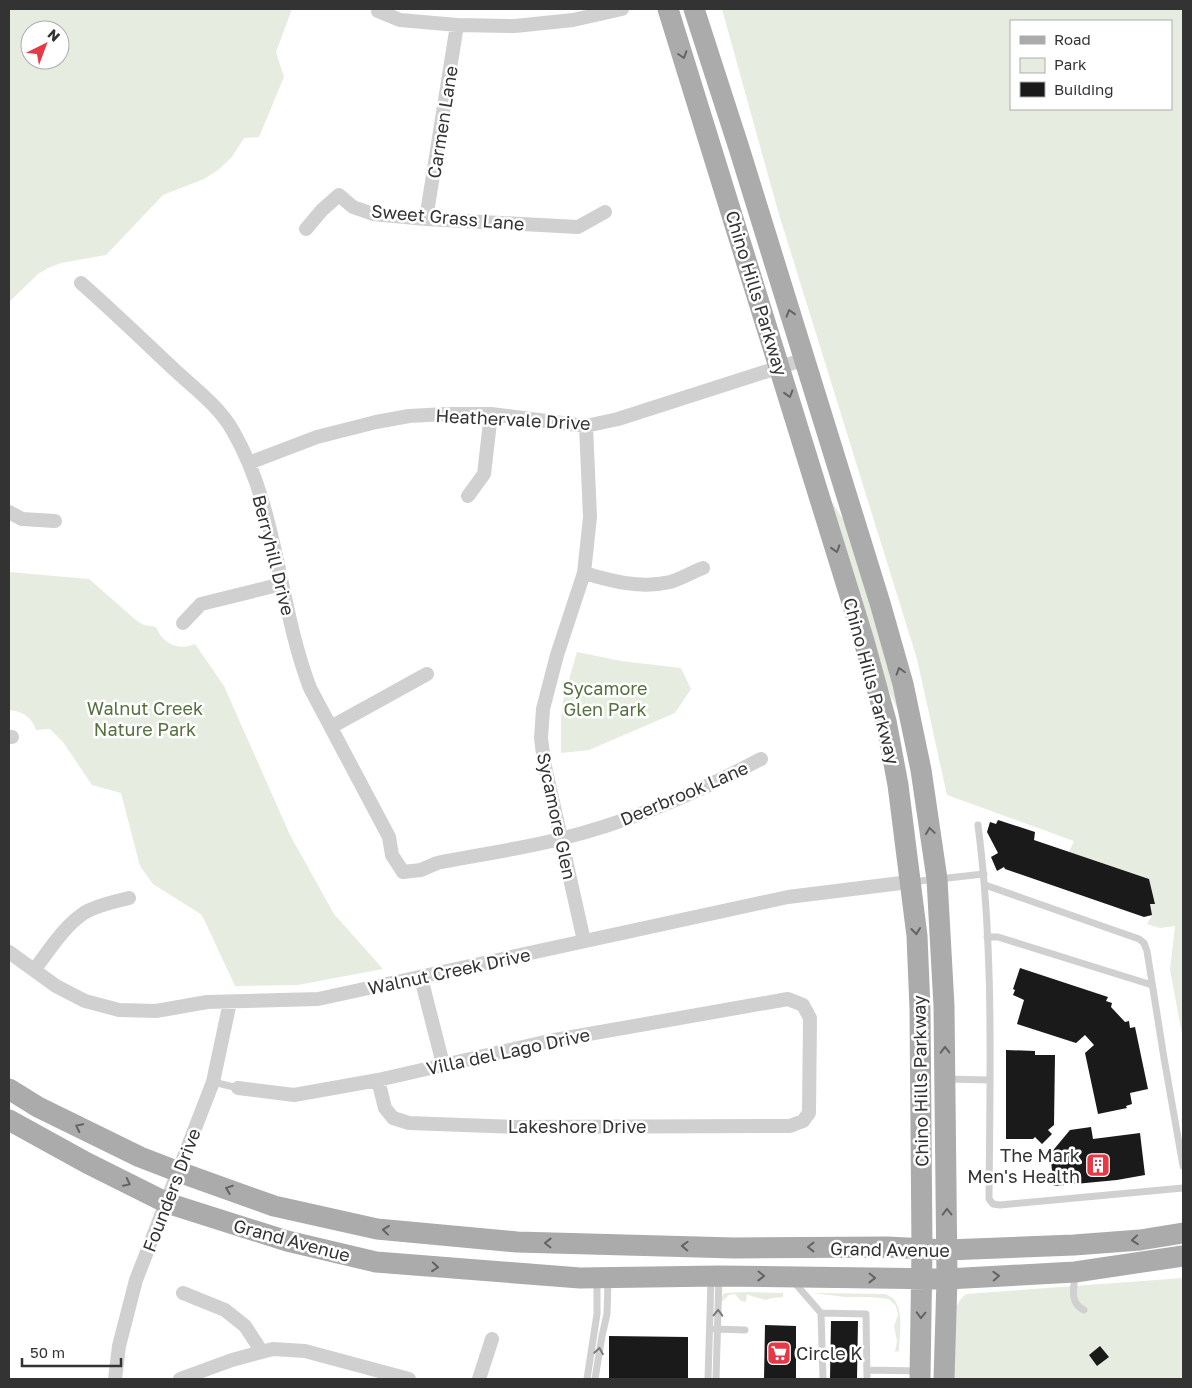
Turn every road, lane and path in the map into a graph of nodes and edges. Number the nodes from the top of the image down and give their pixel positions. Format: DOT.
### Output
graph roads {
  1 [pos="622,9"];
  2 [pos="668,9"];
  3 [pos="694,9"];
  4 [pos="378,10"];
  5 [pos="457,25"];
  6 [pos="605,212"];
  7 [pos="426,219"];
  8 [pos="306,229"];
  9 [pos="81,283"];
  10 [pos="805,360"];
  11 [pos="780,367"];
  12 [pos="491,414"];
  13 [pos="586,426"];
  14 [pos="250,463"];
  15 [pos="468,496"];
  16 [pos="9,512"];
  17 [pos="55,521"];
  18 [pos="703,568"];
  19 [pos="584,573"];
  20 [pos="282,584"];
  21 [pos="183,623"];
  22 [pos="428,674"];
  23 [pos="331,727"];
  24 [pos="761,759"];
  25 [pos="978,825"];
  26 [pos="560,839"];
  27 [pos="403,872"];
  28 [pos="984,874"];
  29 [pos="937,879"];
  30 [pos="906,883"];
  31 [pos="985,885"];
  32 [pos="128,898"];
  33 [pos="987,937"];
  34 [pos="584,941"];
  35 [pos="9,952"];
  36 [pos="34,970"];
  37 [pos="421,978"];
  38 [pos="1152,985"];
  39 [pos="230,1002"];
  40 [pos="443,1064"];
  41 [pos="945,1079"];
  42 [pos="378,1080"];
  43 [pos="989,1080"];
  44 [pos="213,1082"];
  45 [pos="238,1088"];
  46 [pos="9,1089"];
  47 [pos="9,1120"];
  48 [pos="803,1121"];
  49 [pos="1183,1166"];
  50 [pos="179,1172"];
  51 [pos="1183,1188"];
  52 [pos="167,1203"];
  53 [pos="1183,1232"];
  54 [pos="602,1244"];
  55 [pos="1183,1246"];
  56 [pos="922,1249"];
  57 [pos="947,1250"];
  58 [pos="1183,1256"];
  59 [pos="1084,1271"];
  60 [pos="715,1276"];
  61 [pos="788,1277"];
  62 [pos="603,1278"];
  63 [pos="922,1278"];
  64 [pos="947,1279"];
  65 [pos="183,1293"];
  66 [pos="1084,1310"];
  67 [pos="821,1313"];
  68 [pos="714,1329"];
  69 [pos="745,1330"];
  70 [pos="492,1339"];
  71 [pos="262,1352"];
  72 [pos="867,1370"];
  73 [pos="920,1375"];
  74 [pos="196,1376"];
  75 [pos="115,1379"];
  76 [pos="180,1379"];
  77 [pos="409,1379"];
  78 [pos="479,1379"];
  79 [pos="587,1379"];
  80 [pos="595,1379"];
  81 [pos="708,1379"];
  82 [pos="716,1379"];
  83 [pos="822,1379"];
  84 [pos="867,1379"];
  85 [pos="944,1379"];
  1 -- 5 [label="street"];
  2 -- 11 [label="main road, Chino Hills Parkway, one-way"];
  10 -- 3 [label="main road, Chino Hills Parkway, one-way"];
  4 -- 5 [label="street"];
  5 -- 7 [label="street, Carmen Lane"];
  6 -- 7 [label="street, Sweet Grass Lane"];
  7 -- 8 [label="street, Sweet Grass Lane"];
  9 -- 14 [label="street, Berryhill Drive"];
  10 -- 11 [label="street, Heathervale Drive"];
  29 -- 10 [label="main road, Chino Hills Parkway, one-way"];
  11 -- 13 [label="street, Heathervale Drive"];
  11 -- 30 [label="main road, Chino Hills Parkway, one-way"];
  12 -- 13 [label="street, Heathervale Drive"];
  12 -- 14 [label="street, Heathervale Drive"];
  12 -- 15 [label="street"];
  13 -- 19 [label="street, Sycamore Glen"];
  14 -- 20 [label="street, Berryhill Drive"];
  16 -- 17 [label="street"];
  18 -- 19 [label="street"];
  19 -- 26 [label="street, Sycamore Glen"];
  20 -- 21 [label="street"];
  20 -- 23 [label="street, Berryhill Drive"];
  22 -- 23 [label="street"];
  23 -- 27 [label="street, Berryhill Drive"];
  24 -- 26 [label="street, Deerbrook Lane"];
  25 -- 28 [label="lane"];
  26 -- 27 [label="street, Deerbrook Lane"];
  26 -- 34 [label="street, Sycamore Glen"];
  28 -- 29 [label="lane, Walnut Creek Drive"];
  28 -- 31 [label="lane"];
  29 -- 30 [label="lane, Walnut Creek Drive"];
  41 -- 29 [label="main road, Chino Hills Parkway, one-way"];
  30 -- 34 [label="street, Walnut Creek Drive"];
  30 -- 56 [label="main road, Chino Hills Parkway, one-way"];
  31 -- 33 [label="lane"];
  31 -- 38 [label="lane"];
  32 -- 36 [label="street"];
  33 -- 38 [label="lane"];
  33 -- 43 [label="lane"];
  34 -- 37 [label="street, Walnut Creek Drive"];
  35 -- 36 [label="street, Walnut Creek Drive"];
  36 -- 39 [label="street, Walnut Creek Drive"];
  37 -- 39 [label="street, Walnut Creek Drive"];
  37 -- 40 [label="street"];
  38 -- 49 [label="lane"];
  39 -- 44 [label="street, Founders Drive"];
  40 -- 42 [label="street, Villa del Lago Drive"];
  40 -- 48 [label="street, Villa del Lago Drive"];
  41 -- 43 [label="lane"];
  57 -- 41 [label="main road, Chino Hills Parkway, one-way"];
  42 -- 45 [label="street, Villa del Lago Drive"];
  42 -- 48 [label="street, Lakeshore Drive"];
  43 -- 51 [label="lane"];
  44 -- 45 [label="lane, Villa del Lago Drive"];
  44 -- 50 [label="street, Founders Drive"];
  50 -- 46 [label="main road, Grand Avenue, one-way"];
  47 -- 52 [label="main road, Grand Avenue, one-way"];
  50 -- 52 [label="street, Founders Drive"];
  54 -- 50 [label="main road, Grand Avenue, one-way"];
  52 -- 62 [label="main road, Grand Avenue, one-way"];
  52 -- 75 [label="street, Founders Drive"];
  53 -- 57 [label="main road, Grand Avenue, one-way"];
  56 -- 54 [label="main road, Grand Avenue, one-way"];
  54 -- 62 [label="main road"];
  55 -- 59 [label="main road"];
  56 -- 57 [label="main road, Grand Avenue"];
  56 -- 63 [label="main road, Chino Hills Parkway"];
  57 -- 64 [label="main road, Chino Hills Parkway"];
  58 -- 59 [label="main road, Grand Avenue"];
  64 -- 59 [label="main road, Grand Avenue, one-way"];
  59 -- 66 [label="lane"];
  60 -- 61 [label="main road, Grand Avenue, one-way"];
  60 -- 62 [label="main road, Grand Avenue"];
  60 -- 68 [label="lane"];
  61 -- 63 [label="main road, Grand Avenue, one-way"];
  61 -- 67 [label="lane"];
  62 -- 79 [label="lane"];
  80 -- 62 [label="lane, one-way"];
  63 -- 64 [label="main road, Grand Avenue"];
  63 -- 73 [label="main road, Chino Hills Parkway, one-way"];
  64 -- 85 [label="main road, Chino Hills Parkway"];
  65 -- 71 [label="street"];
  67 -- 72 [label="lane"];
  67 -- 83 [label="lane"];
  68 -- 69 [label="lane"];
  68 -- 81 [label="lane"];
  68 -- 82 [label="lane"];
  70 -- 78 [label="street"];
  71 -- 74 [label="street"];
  71 -- 77 [label="street"];
  72 -- 73 [label="lane"];
  72 -- 84 [label="lane"];
  74 -- 76 [label="street"];
}
